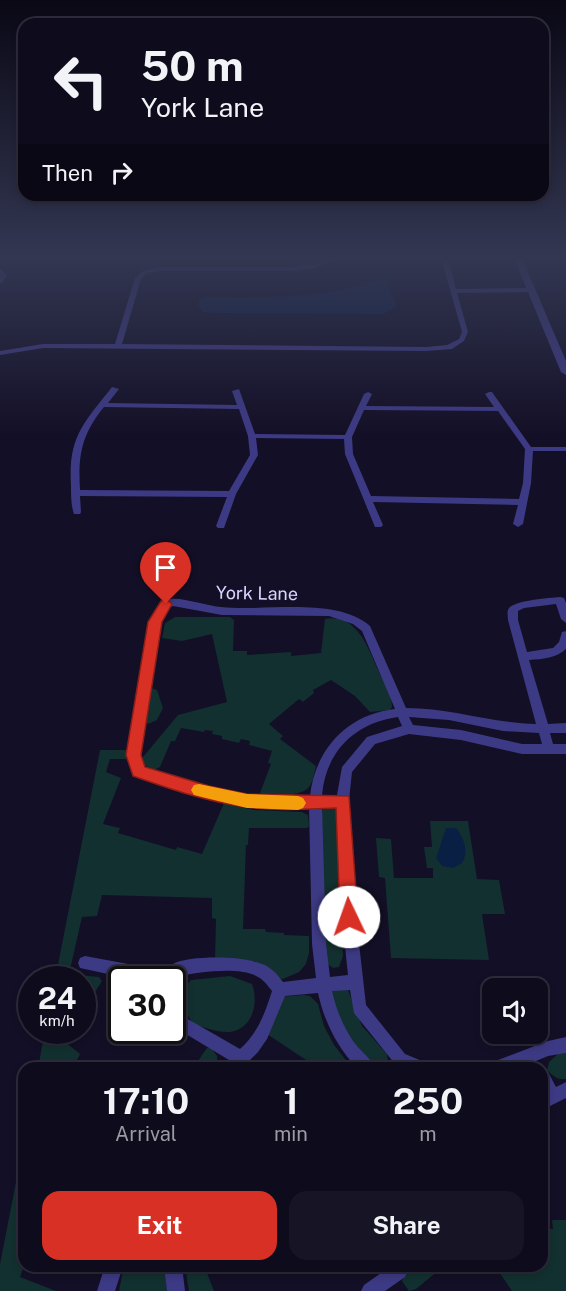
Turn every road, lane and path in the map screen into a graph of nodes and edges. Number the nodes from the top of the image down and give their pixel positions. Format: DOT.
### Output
graph roads {
  1 [pos="127,316"];
  2 [pos="461,316"];
  3 [pos="542,316"];
  4 [pos="118,346"];
  5 [pos="0,353"];
  6 [pos="566,372"];
  7 [pos="114,390"];
  8 [pos="236,391"];
  9 [pos="368,394"];
  10 [pos="489,394"];
  11 [pos="103,405"];
  12 [pos="240,407"];
  13 [pos="361,408"];
  14 [pos="500,409"];
  15 [pos="252,436"];
  16 [pos="348,437"];
  17 [pos="529,449"];
  18 [pos="566,449"];
  19 [pos="76,493"];
  20 [pos="232,494"];
  21 [pos="369,499"];
  22 [pos="523,502"];
  23 [pos="77,512"];
  24 [pos="518,524"];
  25 [pos="378,525"];
  26 [pos="221,526"];
  27 [pos="566,619"];
  28 [pos="566,635"];
  29 [pos="524,656"];
  30 [pos="403,713"];
  31 [pos="543,728"];
  32 [pos="566,728"];
  33 [pos="409,729"];
  34 [pos="549,749"];
  35 [pos="566,749"];
  36 [pos="316,800"];
  37 [pos="343,800"];
  38 [pos="85,963"];
  39 [pos="108,967"];
  40 [pos="186,968"];
  41 [pos="354,982"];
  42 [pos="324,985"];
  43 [pos="279,989"];
  44 [pos="186,1027"];
  45 [pos="566,1045"];
  46 [pos="235,1062"];
  47 [pos="237,1062"];
  48 [pos="360,1062"];
  49 [pos="398,1062"];
  50 [pos="534,1062"];
  51 [pos="112,1272"];
  52 [pos="174,1272"];
  53 [pos="398,1272"];
  54 [pos="106,1291"];
  55 [pos="176,1291"];
  56 [pos="370,1291"];
  1 -- 4 [label="street"];
  2 -- 4 [label="street"];
  3 -- 6 [label="street"];
  4 -- 5 [label="street"];
  7 -- 11 [label="street"];
  8 -- 12 [label="street"];
  9 -- 13 [label="street"];
  10 -- 14 [label="street"];
  11 -- 12 [label="street"];
  11 -- 19 [label="street"];
  12 -- 15 [label="street"];
  13 -- 14 [label="street"];
  13 -- 16 [label="street"];
  14 -- 17 [label="street"];
  15 -- 16 [label="street"];
  15 -- 20 [label="street"];
  16 -- 21 [label="street"];
  17 -- 18 [label="street"];
  17 -- 22 [label="street"];
  19 -- 20 [label="street"];
  19 -- 23 [label="street"];
  20 -- 26 [label="street"];
  21 -- 22 [label="street"];
  21 -- 25 [label="street"];
  22 -- 24 [label="street"];
  27 -- 29 [label="street"];
  28 -- 29 [label="street"];
  29 -- 31 [label="street"];
  30 -- 31 [label="street"];
  30 -- 33 [label="street, York Lane"];
  30 -- 36 [label="street"];
  30 -- 36 [label="street, York Lane"];
  31 -- 32 [label="street"];
  31 -- 34 [label="street"];
  33 -- 34 [label="street"];
  33 -- 37 [label="street"];
  34 -- 35 [label="street"];
  36 -- 37 [label="street, York Lane"];
  36 -- 42 [label="street"];
  37 -- 41 [label="street"];
  38 -- 39 [label="street"];
  40 -- 43 [label="street"];
  41 -- 42 [label="street"];
  41 -- 49 [label="street"];
  42 -- 43 [label="street"];
  42 -- 48 [label="street"];
  43 -- 47 [label="street"];
  44 -- 46 [label="street"];
  45 -- 50 [label="street"];
  51 -- 54 [label="street"];
  52 -- 55 [label="street"];
  53 -- 56 [label="street"];
}
